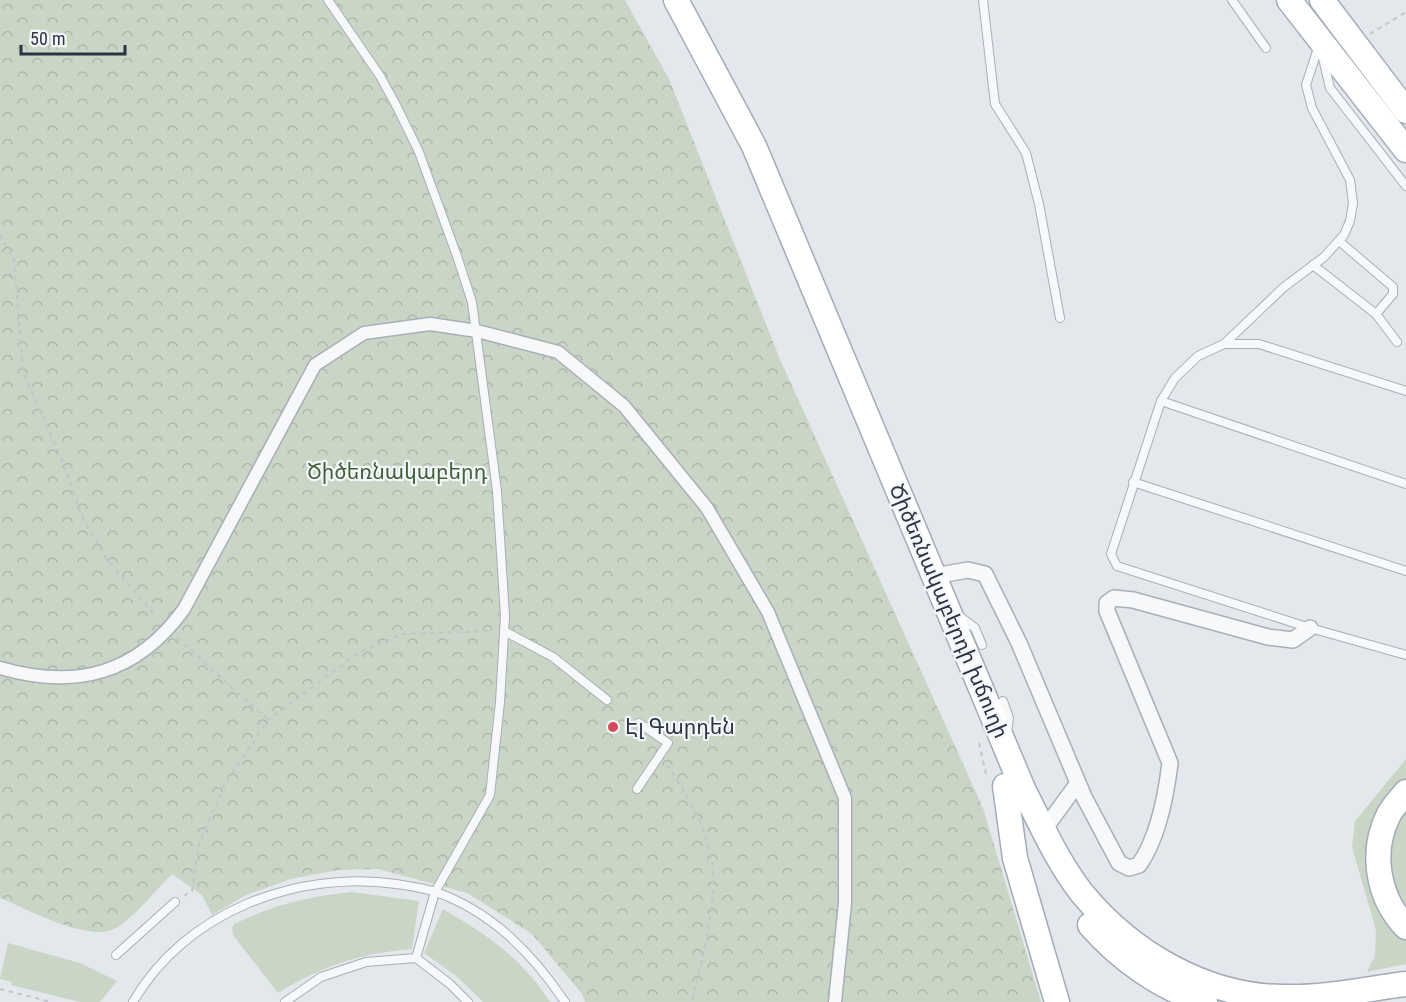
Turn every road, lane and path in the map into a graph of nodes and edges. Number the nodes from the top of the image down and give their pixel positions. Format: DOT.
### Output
graph roads {
  1 [pos="328,0"];
  2 [pos="660,0"];
  3 [pos="676,0"];
  4 [pos="983,0"];
  5 [pos="1232,0"];
  6 [pos="1278,0"];
  7 [pos="1289,0"];
  8 [pos="1322,0"];
  9 [pos="1406,12"];
  10 [pos="1315,34"];
  11 [pos="1362,39"];
  12 [pos="1266,48"];
  13 [pos="1406,111"];
  14 [pos="1405,146"];
  15 [pos="1406,186"];
  16 [pos="0,235"];
  17 [pos="1339,241"];
  18 [pos="1313,265"];
  19 [pos="1377,314"];
  20 [pos="1060,318"];
  21 [pos="477,332"];
  22 [pos="1397,342"];
  23 [pos="1224,344"];
  24 [pos="1406,391"];
  25 [pos="1161,401"];
  26 [pos="1134,482"];
  27 [pos="1406,484"];
  28 [pos="1406,572"];
  29 [pos="934,576"];
  30 [pos="947,607"];
  31 [pos="1310,628"];
  32 [pos="169,630"];
  33 [pos="504,631"];
  34 [pos="982,645"];
  35 [pos="1406,655"];
  36 [pos="0,669"];
  37 [pos="608,700"];
  38 [pos="1003,701"];
  39 [pos="268,720"];
  40 [pos="639,723"];
  41 [pos="1005,746"];
  42 [pos="661,755"];
  43 [pos="1078,783"];
  44 [pos="1005,786"];
  45 [pos="637,789"];
  46 [pos="1406,792"];
  47 [pos="1048,824"];
  48 [pos="192,891"];
  49 [pos="435,892"];
  50 [pos="175,902"];
  51 [pos="1406,927"];
  52 [pos="116,956"];
  53 [pos="416,958"];
  54 [pos="1406,984"];
  55 [pos="0,989"];
  56 [pos="1406,1000"];
  57 [pos="51,1002"];
  58 [pos="133,1002"];
  59 [pos="285,1002"];
  60 [pos="468,1002"];
  61 [pos="565,1002"];
  62 [pos="692,1002"];
  63 [pos="834,1002"];
  64 [pos="1057,1002"];
  65 [pos="1205,1002"];
  66 [pos="1384,1002"];
  1 -- 21 [label="lane"];
  2 -- 44 [label="main road, Ծիծեռնակաբերդի խճուղի"];
  3 -- 29 [label="main road, Ծիծեռնակաբերդի խճուղի"];
  4 -- 20 [label="lane"];
  5 -- 12 [label="lane"];
  6 -- 10 [label="main road"];
  7 -- 10 [label="main road"];
  8 -- 13 [label="main road"];
  9 -- 11 [label="path"];
  10 -- 14 [label="main road"];
  10 -- 15 [label="lane"];
  10 -- 17 [label="lane"];
  16 -- 32 [label="path"];
  17 -- 18 [label="lane"];
  17 -- 19 [label="lane"];
  18 -- 19 [label="lane"];
  18 -- 23 [label="lane"];
  19 -- 22 [label="lane"];
  21 -- 32 [label="street"];
  21 -- 33 [label="lane"];
  21 -- 63 [label="street"];
  23 -- 24 [label="lane"];
  23 -- 25 [label="lane"];
  25 -- 26 [label="lane"];
  25 -- 27 [label="lane"];
  26 -- 28 [label="lane"];
  26 -- 31 [label="lane"];
  29 -- 30 [label="main road, Ծիծեռնակաբերդի խճուղի"];
  29 -- 43 [label="street"];
  30 -- 34 [label="lane"];
  30 -- 41 [label="main road, Ծիծեռնակաբերդի խճուղի"];
  31 -- 35 [label="lane"];
  31 -- 43 [label="street"];
  32 -- 36 [label="street"];
  32 -- 39 [label="path"];
  33 -- 37 [label="lane"];
  33 -- 39 [label="path"];
  33 -- 49 [label="lane"];
  38 -- 41 [label="lane"];
  39 -- 48 [label="path"];
  40 -- 42 [label="lane"];
  41 -- 54 [label="main road, Ծիծեռնակաբերդի խճուղի"];
  42 -- 45 [label="lane"];
  42 -- 62 [label="path"];
  43 -- 47 [label="street"];
  44 -- 64 [label="main road"];
  44 -- 65 [label="main road, Ծիծեռնակաբերդի խճուղի"];
  46 -- 51 [label="main road"];
  49 -- 53 [label="lane"];
  49 -- 58 [label="lane"];
  49 -- 61 [label="lane"];
  50 -- 52 [label="lane"];
  53 -- 59 [label="lane"];
  53 -- 60 [label="lane"];
  55 -- 57 [label="path"];
  56 -- 66 [label="main road"];
}
